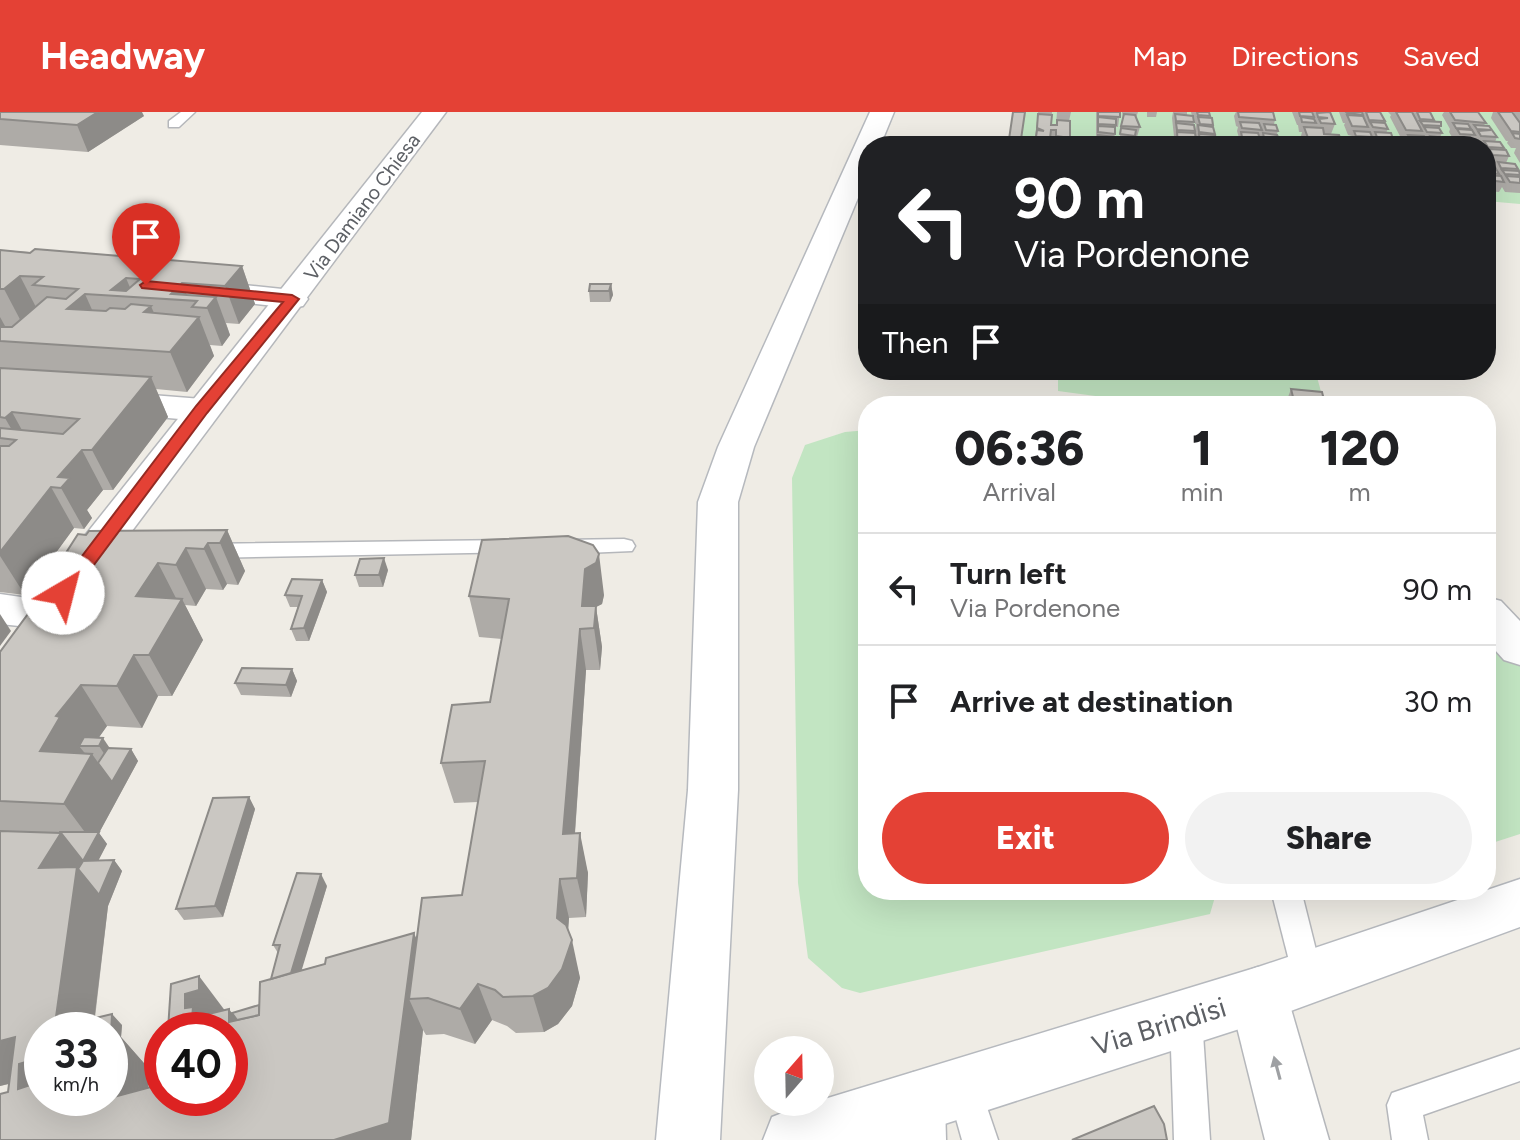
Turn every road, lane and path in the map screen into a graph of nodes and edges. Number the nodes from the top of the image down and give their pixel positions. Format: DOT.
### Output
graph roads {
  1 [pos="189,112"];
  2 [pos="434,112"];
  3 [pos="882,112"];
  4 [pos="174,124"];
  5 [pos="872,136"];
  6 [pos="858,167"];
  7 [pos="169,287"];
  8 [pos="292,299"];
  9 [pos="0,393"];
  10 [pos="202,410"];
  11 [pos="624,546"];
  12 [pos="188,551"];
  13 [pos="0,609"];
  14 [pos="1496,623"];
  15 [pos="1520,649"];
  16 [pos="1286,900"];
  17 [pos="1520,903"];
  18 [pos="1283,987"];
  19 [pos="1186,1018"];
  20 [pos="1520,1065"];
  21 [pos="943,1118"];
  22 [pos="688,1140"];
  23 [pos="795,1140"];
  24 [pos="1192,1140"];
  25 [pos="1297,1140"];
  26 [pos="1410,1140"];
  1 -- 4 [label="lane"];
  2 -- 8 [label="main road, Via Damiano Chiesa"];
  3 -- 5 [label="main road"];
  6 -- 22 [label="main road"];
  7 -- 8 [label="main road"];
  8 -- 10 [label="main road, Via Damiano Chiesa"];
  9 -- 10 [label="main road"];
  10 -- 13 [label="main road, Via Damiano Chiesa"];
  11 -- 12 [label="lane"];
  14 -- 15 [label="main road"];
  16 -- 18 [label="lane"];
  17 -- 18 [label="main road, Via Brindisi"];
  18 -- 19 [label="main road, Via Brindisi"];
  25 -- 18 [label="main road, one-way"];
  19 -- 21 [label="main road, Via Brindisi"];
  19 -- 24 [label="lane"];
  20 -- 26 [label="lane"];
  21 -- 23 [label="main road, Via Brindisi"];
}
